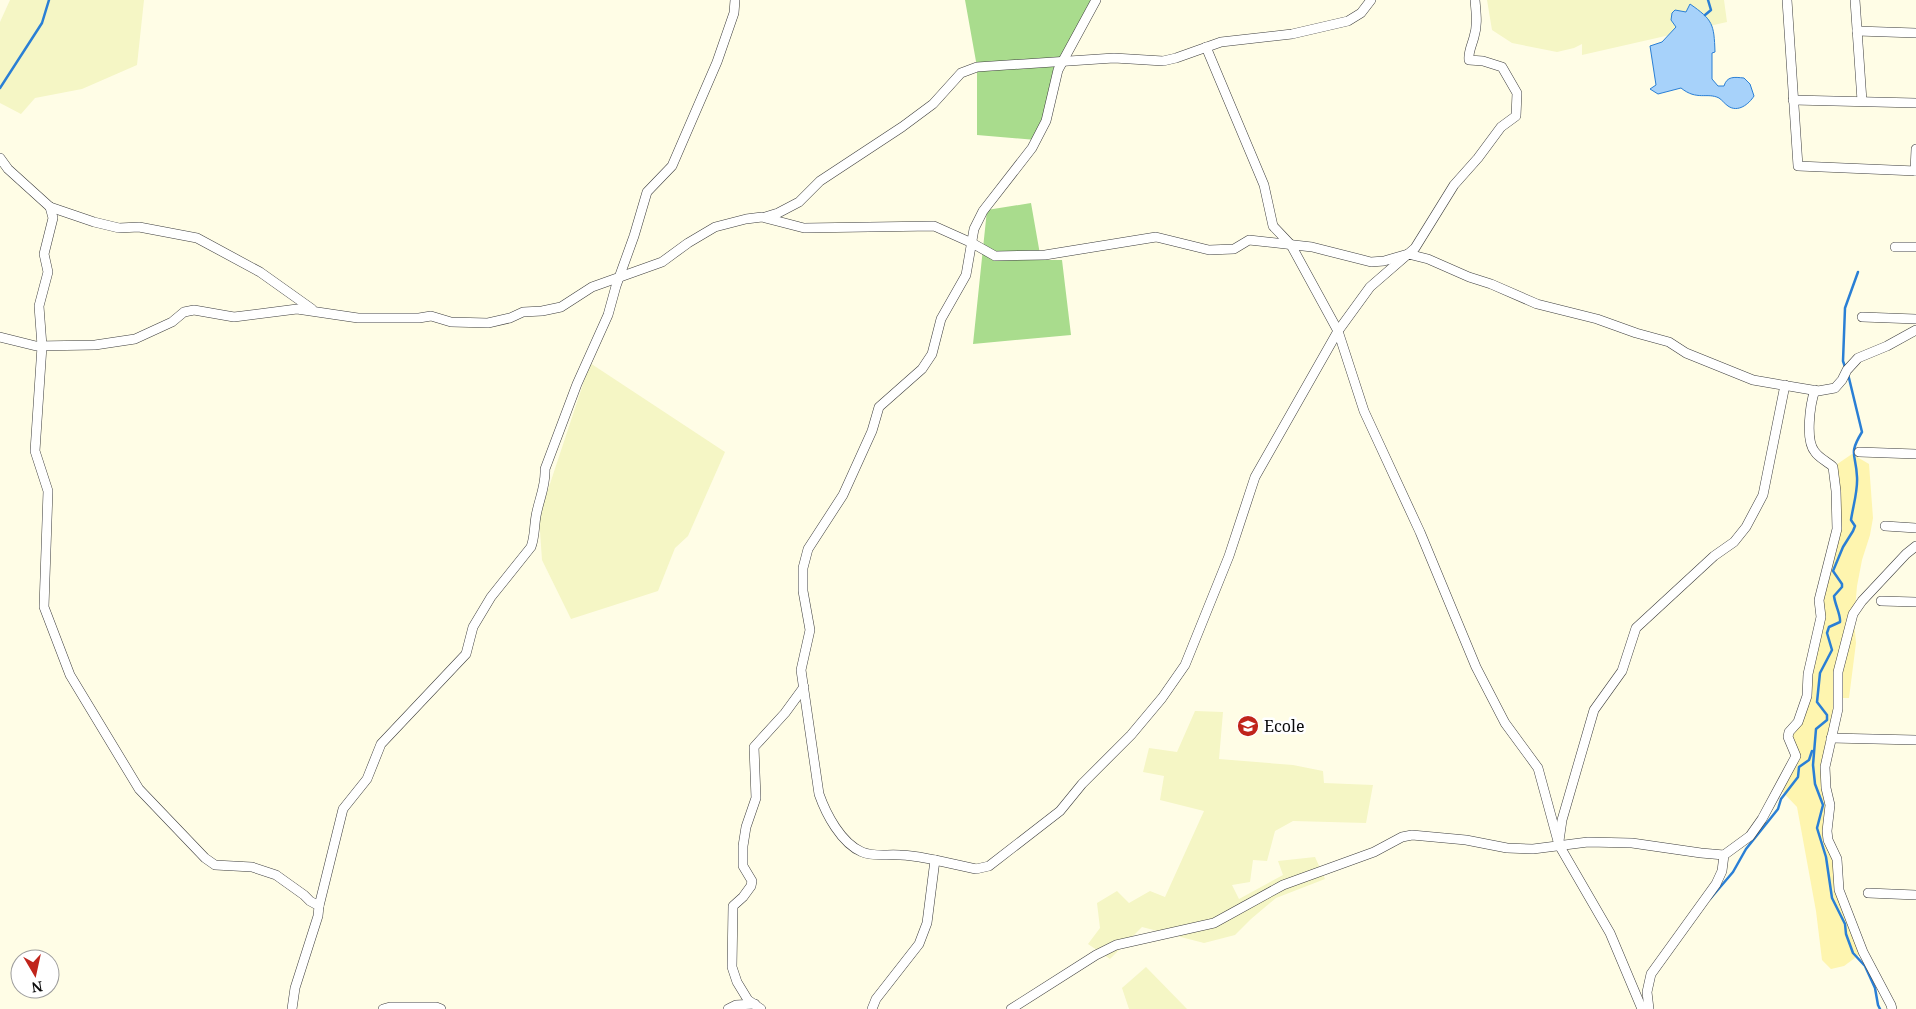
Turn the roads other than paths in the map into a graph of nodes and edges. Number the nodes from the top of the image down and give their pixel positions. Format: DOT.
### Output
graph roads {
  1 [pos="735,0"];
  2 [pos="1096,0"];
  3 [pos="1371,0"];
  4 [pos="1474,0"];
  5 [pos="1787,0"];
  6 [pos="1855,0"];
  7 [pos="1857,31"];
  8 [pos="1916,33"];
  9 [pos="1206,47"];
  10 [pos="1062,62"];
  11 [pos="1794,100"];
  12 [pos="1862,101"];
  13 [pos="1916,103"];
  14 [pos="1916,149"];
  15 [pos="0,158"];
  16 [pos="1916,171"];
  17 [pos="50,207"];
  18 [pos="762,217"];
  19 [pos="972,243"];
  20 [pos="1292,245"];
  21 [pos="1895,246"];
  22 [pos="1916,247"];
  23 [pos="1408,254"];
  24 [pos="619,276"];
  25 [pos="313,310"];
  26 [pos="1862,317"];
  27 [pos="1916,318"];
  28 [pos="1916,330"];
  29 [pos="1338,331"];
  30 [pos="0,337"];
  31 [pos="42,346"];
  32 [pos="1785,385"];
  33 [pos="1814,390"];
  34 [pos="1859,452"];
  35 [pos="1916,454"];
  36 [pos="1885,526"];
  37 [pos="1916,528"];
  38 [pos="1916,546"];
  39 [pos="1881,601"];
  40 [pos="1916,602"];
  41 [pos="804,687"];
  42 [pos="1831,738"];
  43 [pos="1916,740"];
  44 [pos="1559,845"];
  45 [pos="1724,855"];
  46 [pos="935,860"];
  47 [pos="1868,893"];
  48 [pos="1916,894"];
  49 [pos="318,906"];
  50 [pos="758,1007"];
  51 [pos="292,1009"];
  52 [pos="382,1009"];
  53 [pos="441,1009"];
  54 [pos="728,1009"];
  55 [pos="872,1009"];
  56 [pos="1011,1009"];
  57 [pos="1642,1009"];
  58 [pos="1649,1009"];
  59 [pos="1892,1009"];
  1 -- 24 [label="street"];
  2 -- 10 [label="street"];
  3 -- 9 [label="street"];
  4 -- 23 [label="street"];
  5 -- 11 [label="street"];
  6 -- 7 [label="street"];
  7 -- 8 [label="street"];
  7 -- 12 [label="street"];
  9 -- 10 [label="street"];
  9 -- 20 [label="street"];
  10 -- 18 [label="street"];
  10 -- 19 [label="street"];
  11 -- 12 [label="street"];
  11 -- 16 [label="street"];
  12 -- 13 [label="street"];
  14 -- 16 [label="street"];
  15 -- 17 [label="street"];
  17 -- 25 [label="street"];
  17 -- 31 [label="street"];
  18 -- 19 [label="street"];
  18 -- 24 [label="street"];
  19 -- 20 [label="street"];
  19 -- 41 [label="street"];
  20 -- 23 [label="street"];
  20 -- 29 [label="street"];
  21 -- 22 [label="street"];
  23 -- 29 [label="street"];
  23 -- 32 [label="street"];
  24 -- 25 [label="street"];
  24 -- 49 [label="street"];
  25 -- 31 [label="street"];
  26 -- 27 [label="street"];
  28 -- 33 [label="street"];
  29 -- 44 [label="street"];
  29 -- 46 [label="street"];
  30 -- 31 [label="street"];
  31 -- 49 [label="street"];
  32 -- 33 [label="street"];
  32 -- 44 [label="street"];
  33 -- 45 [label="street"];
  34 -- 35 [label="street"];
  36 -- 37 [label="street"];
  38 -- 42 [label="street"];
  39 -- 40 [label="street"];
  41 -- 46 [label="street"];
  41 -- 50 [label="street"];
  42 -- 43 [label="street"];
  42 -- 59 [label="street"];
  44 -- 45 [label="street"];
  44 -- 56 [label="street"];
  44 -- 57 [label="street"];
  45 -- 58 [label="street"];
  46 -- 55 [label="street"];
  47 -- 48 [label="street"];
  49 -- 51 [label="street"];
  50 -- 54 [label="street"];
  52 -- 53 [label="street"];
}
